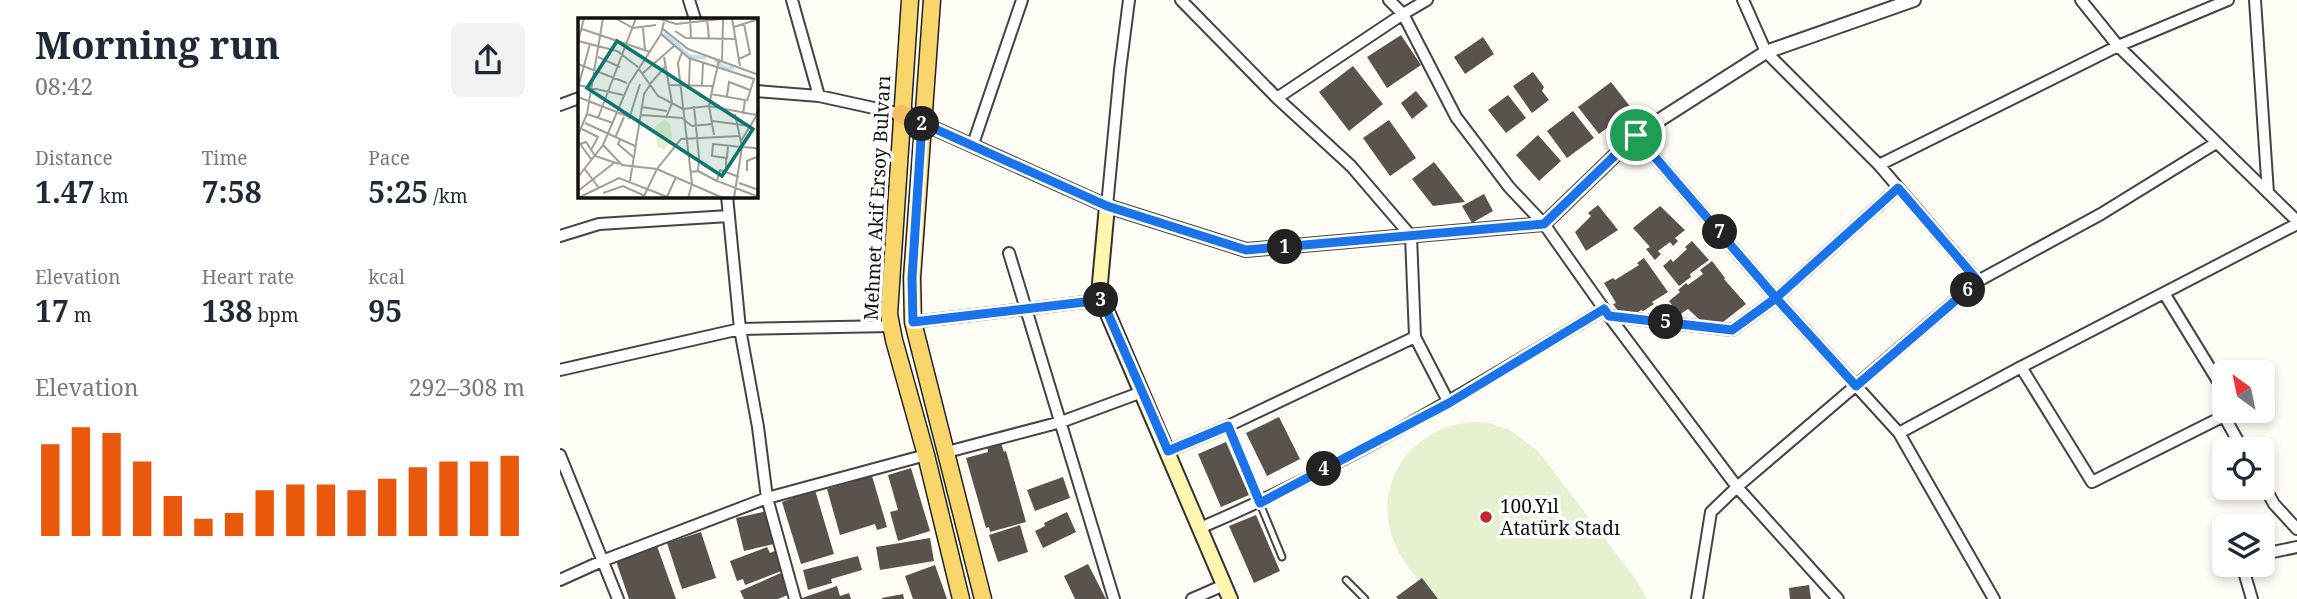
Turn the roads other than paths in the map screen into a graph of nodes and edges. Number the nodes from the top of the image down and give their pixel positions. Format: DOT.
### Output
graph roads {
  1 [pos="689,0"];
  2 [pos="792,0"];
  3 [pos="910,0"];
  4 [pos="932,0"];
  5 [pos="1022,0"];
  6 [pos="1129,0"];
  7 [pos="1181,0"];
  8 [pos="1389,0"];
  9 [pos="1427,0"];
  10 [pos="1742,0"];
  11 [pos="1914,0"];
  12 [pos="2081,0"];
  13 [pos="2228,0"];
  14 [pos="2255,0"];
  15 [pos="1403,14"];
  16 [pos="695,18"];
  17 [pos="2118,46"];
  18 [pos="1766,52"];
  19 [pos="758,91"];
  20 [pos="819,96"];
  21 [pos="578,98"];
  22 [pos="1277,98"];
  23 [pos="560,105"];
  24 [pos="901,114"];
  25 [pos="922,123"];
  26 [pos="1636,135"];
  27 [pos="2216,143"];
  28 [pos="973,144"];
  29 [pos="1879,166"];
  30 [pos="1898,188"];
  31 [pos="2268,193"];
  32 [pos="727,198"];
  33 [pos="1107,206"];
  34 [pos="729,216"];
  35 [pos="2297,222"];
  36 [pos="1544,224"];
  37 [pos="560,236"];
  38 [pos="1411,236"];
  39 [pos="1009,253"];
  40 [pos="1978,281"];
  41 [pos="2164,293"];
  42 [pos="1776,298"];
  43 [pos="1102,300"];
  44 [pos="1026,307"];
  45 [pos="1607,313"];
  46 [pos="913,322"];
  47 [pos="890,326"];
  48 [pos="740,329"];
  49 [pos="1415,337"];
  50 [pos="2021,367"];
  51 [pos="560,370"];
  52 [pos="2212,371"];
  53 [pos="1856,386"];
  54 [pos="1142,392"];
  55 [pos="1449,403"];
  56 [pos="1061,422"];
  57 [pos="2212,422"];
  58 [pos="1228,426"];
  59 [pos="1899,433"];
  60 [pos="1168,451"];
  61 [pos="947,452"];
  62 [pos="560,455"];
  63 [pos="926,455"];
  64 [pos="1737,487"];
  65 [pos="767,498"];
  66 [pos="2272,500"];
  67 [pos="1260,503"];
  68 [pos="1200,528"];
  69 [pos="2297,529"];
  70 [pos="2297,547"];
  71 [pos="2275,552"];
  72 [pos="1282,557"];
  73 [pos="602,561"];
  74 [pos="2246,577"];
  75 [pos="560,580"];
  76 [pos="1346,580"];
  77 [pos="1227,592"];
  78 [pos="618,599"];
  79 [pos="794,599"];
  80 [pos="961,599"];
  81 [pos="983,599"];
  82 [pos="1114,599"];
  83 [pos="1192,599"];
  84 [pos="1365,599"];
  85 [pos="1697,599"];
  86 [pos="1838,599"];
  87 [pos="1994,599"];
  88 [pos="2252,599"];
  1 -- 16 [label="street"];
  2 -- 20 [label="street"];
  3 -- 24 [label="main road, Mehmet Akif Ersoy Bulvarı"];
  4 -- 25 [label="main road, Mehmet Akif Ersoy Bulvarı"];
  5 -- 28 [label="street"];
  6 -- 33 [label="street"];
  7 -- 22 [label="street"];
  8 -- 15 [label="street"];
  9 -- 15 [label="street"];
  10 -- 18 [label="street"];
  11 -- 18 [label="street"];
  12 -- 17 [label="street"];
  13 -- 17 [label="street"];
  14 -- 31 [label="street"];
  15 -- 22 [label="street"];
  15 -- 36 [label="street"];
  17 -- 27 [label="street"];
  17 -- 29 [label="street"];
  18 -- 26 [label="street"];
  18 -- 29 [label="street"];
  19 -- 20 [label="street"];
  20 -- 24 [label="street"];
  21 -- 23 [label="street"];
  22 -- 38 [label="street"];
  24 -- 25 [label="highway"];
  24 -- 47 [label="main road, Mehmet Akif Ersoy Bulvarı"];
  25 -- 28 [label="street"];
  25 -- 46 [label="main road, Mehmet Akif Ersoy Bulvarı"];
  26 -- 36 [label="street"];
  26 -- 42 [label="street"];
  27 -- 31 [label="street"];
  27 -- 40 [label="street"];
  28 -- 33 [label="street"];
  29 -- 30 [label="street"];
  30 -- 40 [label="street"];
  30 -- 42 [label="street"];
  31 -- 35 [label="street"];
  32 -- 34 [label="street"];
  33 -- 38 [label="street"];
  33 -- 43 [label="main road"];
  34 -- 37 [label="street"];
  34 -- 48 [label="street"];
  35 -- 41 [label="street"];
  36 -- 38 [label="street"];
  36 -- 45 [label="street"];
  38 -- 49 [label="street"];
  39 -- 44 [label="street"];
  40 -- 53 [label="street"];
  41 -- 50 [label="street"];
  41 -- 52 [label="street"];
  42 -- 45 [label="street"];
  42 -- 53 [label="street"];
  43 -- 44 [label="street"];
  43 -- 54 [label="main road"];
  44 -- 46 [label="street"];
  44 -- 56 [label="street"];
  45 -- 55 [label="street"];
  45 -- 64 [label="street"];
  46 -- 61 [label="main road, Mehmet Akif Ersoy Bulvarı"];
  47 -- 48 [label="street"];
  47 -- 63 [label="main road, Mehmet Akif Ersoy Bulvarı"];
  48 -- 51 [label="street"];
  48 -- 65 [label="street"];
  49 -- 55 [label="street"];
  49 -- 58 [label="street"];
  50 -- 57 [label="street"];
  50 -- 59 [label="street"];
  53 -- 59 [label="street"];
  53 -- 64 [label="street"];
  54 -- 56 [label="street"];
  54 -- 60 [label="main road"];
  55 -- 67 [label="street"];
  56 -- 61 [label="street"];
  56 -- 82 [label="street"];
  58 -- 60 [label="street"];
  58 -- 67 [label="lane"];
  59 -- 87 [label="street"];
  60 -- 68 [label="main road"];
  61 -- 81 [label="main road, Mehmet Akif Ersoy Bulvarı"];
  62 -- 73 [label="street"];
  63 -- 65 [label="street"];
  63 -- 80 [label="main road, Mehmet Akif Ersoy Bulvarı"];
  64 -- 85 [label="street"];
  64 -- 86 [label="street"];
  65 -- 73 [label="street"];
  65 -- 79 [label="street"];
  66 -- 69 [label="street"];
  67 -- 68 [label="street"];
  67 -- 72 [label="lane"];
  68 -- 77 [label="main road"];
  70 -- 71 [label="street"];
  73 -- 75 [label="street"];
  73 -- 78 [label="street"];
  74 -- 88 [label="street"];
  76 -- 84 [label="lane"];
  77 -- 83 [label="street"];
}
